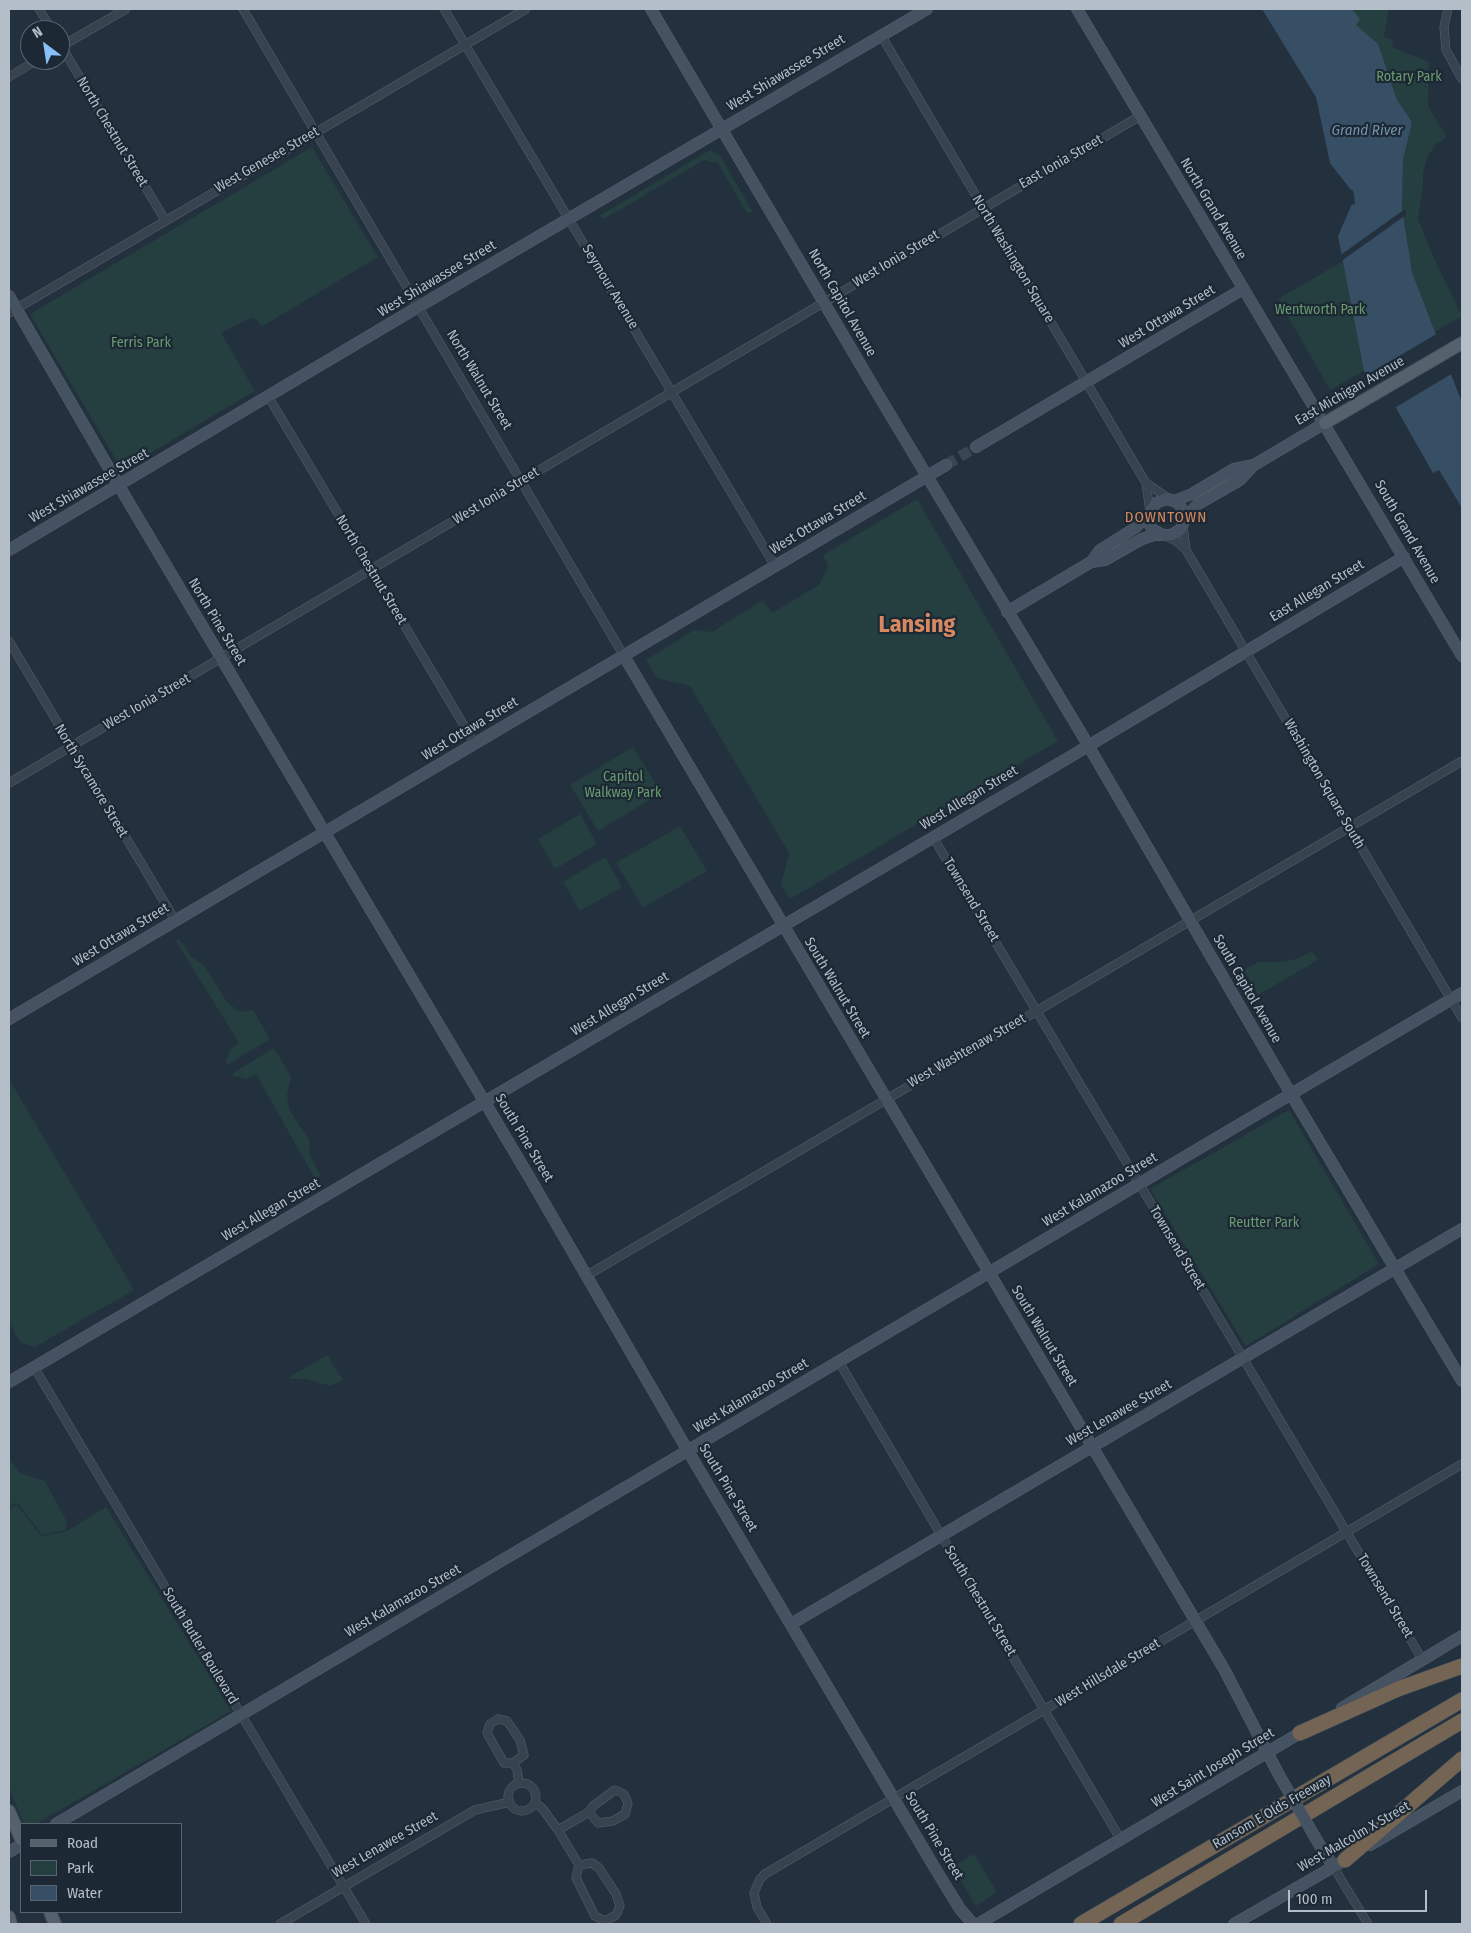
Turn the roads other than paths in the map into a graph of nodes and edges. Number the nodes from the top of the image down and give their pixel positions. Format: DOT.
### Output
graph roads {
  1 [pos="39,9"];
  2 [pos="126,9"];
  3 [pos="243,9"];
  4 [pos="444,9"];
  5 [pos="526,9"];
  6 [pos="651,9"];
  7 [pos="927,9"];
  8 [pos="1077,9"];
  9 [pos="1448,9"];
  10 [pos="46,20"];
  11 [pos="881,35"];
  12 [pos="70,40"];
  13 [pos="465,44"];
  14 [pos="70,63"];
  15 [pos="21,70"];
  16 [pos="9,77"];
  17 [pos="1462,79"];
  18 [pos="1140,116"];
  19 [pos="722,129"];
  20 [pos="316,131"];
  21 [pos="983,208"];
  22 [pos="569,218"];
  23 [pos="165,220"];
  24 [pos="1243,289"];
  25 [pos="9,296"];
  26 [pos="824,302"];
  27 [pos="418,307"];
  28 [pos="12,311"];
  29 [pos="1460,344"];
  30 [pos="1086,382"];
  31 [pos="672,392"];
  32 [pos="268,396"];
  33 [pos="1325,423"];
  34 [pos="976,447"];
  35 [pos="946,465"];
  36 [pos="1254,465"];
  37 [pos="927,476"];
  38 [pos="522,481"];
  39 [pos="1146,483"];
  40 [pos="119,486"];
  41 [pos="1172,500"];
  42 [pos="1149,513"];
  43 [pos="1184,522"];
  44 [pos="1164,535"];
  45 [pos="9,550"];
  46 [pos="1186,550"];
  47 [pos="1404,556"];
  48 [pos="1091,562"];
  49 [pos="775,566"];
  50 [pos="372,570"];
  51 [pos="1007,612"];
  52 [pos="9,641"];
  53 [pos="1247,652"];
  54 [pos="624,656"];
  55 [pos="1462,656"];
  56 [pos="221,658"];
  57 [pos="475,744"];
  58 [pos="1088,746"];
  59 [pos="71,747"];
  60 [pos="1462,761"];
  61 [pos="689,766"];
  62 [pos="9,783"];
  63 [pos="1348,827"];
  64 [pos="324,832"];
  65 [pos="933,837"];
  66 [pos="175,920"];
  67 [pos="1190,920"];
  68 [pos="783,925"];
  69 [pos="400,961"];
  70 [pos="1462,993"];
  71 [pos="1451,999"];
  72 [pos="1036,1010"];
  73 [pos="1462,1018"];
  74 [pos="9,1019"];
  75 [pos="1291,1094"];
  76 [pos="886,1098"];
  77 [pos="484,1102"];
  78 [pos="1139,1184"];
  79 [pos="1462,1229"];
  80 [pos="1395,1268"];
  81 [pos="989,1274"];
  82 [pos="586,1276"];
  83 [pos="1243,1358"];
  84 [pos="839,1362"];
  85 [pos="34,1367"];
  86 [pos="1462,1381"];
  87 [pos="9,1382"];
  88 [pos="1092,1446"];
  89 [pos="688,1451"];
  90 [pos="1462,1464"];
  91 [pos="1346,1532"];
  92 [pos="941,1535"];
  93 [pos="1195,1621"];
  94 [pos="791,1624"];
  95 [pos="1462,1636"];
  96 [pos="1422,1659"];
  97 [pos="1462,1666"];
  98 [pos="1462,1700"];
  99 [pos="1045,1711"];
  100 [pos="241,1714"];
  101 [pos="1462,1721"];
  102 [pos="1300,1733"];
  103 [pos="1268,1753"];
  104 [pos="1462,1759"];
  105 [pos="513,1763"];
  106 [pos="519,1783"];
  107 [pos="1462,1791"];
  108 [pos="894,1798"];
  109 [pos="510,1802"];
  110 [pos="535,1803"];
  111 [pos="9,1811"];
  112 [pos="589,1812"];
  113 [pos="58,1823"];
  114 [pos="558,1830"];
  115 [pos="20,1837"];
  116 [pos="1121,1840"];
  117 [pos="20,1846"];
  118 [pos="9,1852"];
  119 [pos="1339,1863"];
  120 [pos="578,1865"];
  121 [pos="1179,1866"];
  122 [pos="1210,1872"];
  123 [pos="343,1887"];
  124 [pos="9,1917"];
  125 [pos="11,1924"];
  126 [pos="280,1924"];
  127 [pos="366,1924"];
  128 [pos="767,1924"];
  129 [pos="972,1924"];
  130 [pos="978,1924"];
  131 [pos="1069,1924"];
  132 [pos="1081,1924"];
  133 [pos="1121,1924"];
  134 [pos="1133,1924"];
  135 [pos="1234,1924"];
  136 [pos="1368,1924"];
  1 -- 10 [label="street"];
  2 -- 12 [label="street"];
  3 -- 20 [label="street, North Walnut Street"];
  4 -- 13 [label="street, Seymour Avenue"];
  5 -- 13 [label="street, West Genesee Street"];
  6 -- 19 [label="street, North Capitol Avenue"];
  7 -- 11 [label="street, West Shiawassee Street"];
  8 -- 18 [label="street, North Grand Avenue"];
  9 -- 17 [label="street"];
  11 -- 19 [label="street, West Shiawassee Street"];
  11 -- 21 [label="street, North Washington Square"];
  13 -- 20 [label="street, West Genesee Street"];
  13 -- 22 [label="street, Seymour Avenue"];
  14 -- 23 [label="street, North Chestnut Street"];
  15 -- 16 [label="street"];
  18 -- 21 [label="street, East Ionia Street"];
  18 -- 24 [label="street, North Grand Avenue"];
  19 -- 22 [label="street, West Shiawassee Street"];
  19 -- 26 [label="street, North Capitol Avenue"];
  20 -- 23 [label="street, West Genesee Street"];
  20 -- 27 [label="street, North Walnut Street"];
  21 -- 26 [label="street, West Ionia Street"];
  21 -- 30 [label="street, North Washington Square"];
  22 -- 27 [label="street, West Shiawassee Street"];
  22 -- 31 [label="street, Seymour Avenue"];
  23 -- 28 [label="street, West Genesee Street"];
  24 -- 30 [label="street, West Ottawa Street"];
  24 -- 33 [label="street, North Grand Avenue"];
  25 -- 28 [label="street, North Pine Street"];
  26 -- 31 [label="street, West Ionia Street"];
  26 -- 37 [label="street, North Capitol Avenue"];
  27 -- 32 [label="street, West Shiawassee Street"];
  27 -- 38 [label="street, North Walnut Street"];
  28 -- 40 [label="street, North Pine Street"];
  29 -- 33 [label="main road, East Michigan Avenue"];
  30 -- 34 [label="street, West Ottawa Street"];
  30 -- 39 [label="street, North Washington Square"];
  31 -- 38 [label="street, West Ionia Street"];
  31 -- 49 [label="street, Seymour Avenue"];
  32 -- 40 [label="street, West Shiawassee Street"];
  32 -- 50 [label="street, North Chestnut Street"];
  33 -- 36 [label="street, East Michigan Avenue"];
  33 -- 47 [label="street, South Grand Avenue"];
  35 -- 37 [label="street, West Ottawa Street"];
  36 -- 41 [label="street, East Michigan Avenue"];
  36 -- 43 [label="street, East Michigan Avenue"];
  37 -- 49 [label="street, West Ottawa Street"];
  37 -- 51 [label="street, North Capitol Avenue"];
  38 -- 50 [label="street, West Ionia Street"];
  38 -- 54 [label="street, North Walnut Street"];
  39 -- 41 [label="street"];
  39 -- 42 [label="street"];
  40 -- 45 [label="street, West Shiawassee Street"];
  40 -- 56 [label="street, North Pine Street"];
  41 -- 42 [label="street"];
  41 -- 43 [label="street"];
  42 -- 44 [label="street"];
  42 -- 48 [label="street"];
  43 -- 44 [label="street"];
  43 -- 46 [label="street, Washington Square South"];
  44 -- 46 [label="street, Washington Square South"];
  44 -- 48 [label="street"];
  46 -- 53 [label="street, Washington Square South"];
  47 -- 53 [label="street, East Allegan Street"];
  47 -- 55 [label="street, South Grand Avenue"];
  48 -- 51 [label="street"];
  49 -- 54 [label="street, West Ottawa Street"];
  50 -- 56 [label="street, West Ionia Street"];
  50 -- 57 [label="street, North Chestnut Street"];
  51 -- 58 [label="street, South Capitol Avenue"];
  52 -- 59 [label="street, North Sycamore Street"];
  53 -- 58 [label="street, West Allegan Street"];
  53 -- 63 [label="street, Washington Square South"];
  54 -- 57 [label="street, West Ottawa Street"];
  54 -- 61 [label="street, North Walnut Street"];
  56 -- 59 [label="street, West Ionia Street"];
  56 -- 64 [label="street, North Pine Street"];
  57 -- 64 [label="street, West Ottawa Street"];
  58 -- 65 [label="street, West Allegan Street"];
  58 -- 67 [label="street, South Capitol Avenue"];
  59 -- 62 [label="street, West Ionia Street"];
  59 -- 66 [label="street, North Sycamore Street"];
  60 -- 63 [label="street, West Washtenaw Street"];
  61 -- 68 [label="street, South Walnut Street"];
  63 -- 67 [label="street, West Washtenaw Street"];
  63 -- 71 [label="street, Washington Square South"];
  64 -- 66 [label="street, West Ottawa Street"];
  64 -- 69 [label="street, North Pine Street"];
  65 -- 68 [label="street, West Allegan Street"];
  65 -- 72 [label="street, Townsend Street"];
  66 -- 74 [label="street, West Ottawa Street"];
  67 -- 72 [label="street, West Washtenaw Street"];
  67 -- 75 [label="street, South Capitol Avenue"];
  68 -- 76 [label="street, South Walnut Street"];
  68 -- 77 [label="street, West Allegan Street"];
  69 -- 77 [label="street, South Pine Street"];
  70 -- 71 [label="street, West Kalamazoo Street"];
  71 -- 73 [label="street, Washington Square South"];
  71 -- 75 [label="street, West Kalamazoo Street"];
  72 -- 76 [label="street, West Washtenaw Street"];
  72 -- 78 [label="street, Townsend Street"];
  75 -- 78 [label="street, West Kalamazoo Street"];
  75 -- 80 [label="street, South Capitol Avenue"];
  76 -- 81 [label="street, South Walnut Street"];
  76 -- 82 [label="street, West Washtenaw Street"];
  77 -- 82 [label="street, South Pine Street"];
  77 -- 85 [label="street, West Allegan Street"];
  78 -- 81 [label="street, West Kalamazoo Street"];
  78 -- 83 [label="street, Townsend Street"];
  79 -- 80 [label="street, West Lenawee Street"];
  80 -- 83 [label="street, West Lenawee Street"];
  80 -- 86 [label="street, South Capitol Avenue"];
  81 -- 84 [label="street, West Kalamazoo Street"];
  81 -- 88 [label="street, South Walnut Street"];
  82 -- 89 [label="street, South Pine Street"];
  83 -- 88 [label="street, West Lenawee Street"];
  83 -- 91 [label="street, Townsend Street"];
  84 -- 89 [label="street, West Kalamazoo Street"];
  84 -- 92 [label="street, South Chestnut Street"];
  85 -- 87 [label="street, West Allegan Street"];
  85 -- 100 [label="street, South Butler Boulevard"];
  88 -- 92 [label="street, West Lenawee Street"];
  88 -- 93 [label="street, South Walnut Street"];
  89 -- 94 [label="street, South Pine Street"];
  89 -- 100 [label="street, West Kalamazoo Street"];
  90 -- 91 [label="street, West Hillsdale Street"];
  91 -- 93 [label="street, West Hillsdale Street"];
  91 -- 96 [label="street, Townsend Street"];
  92 -- 94 [label="street, West Lenawee Street"];
  92 -- 99 [label="street, South Chestnut Street"];
  93 -- 99 [label="street, West Hillsdale Street"];
  93 -- 103 [label="street, South Walnut Street"];
  94 -- 108 [label="street, South Pine Street"];
  95 -- 96 [label="street, West Saint Joseph Street"];
  96 -- 102 [label="street, West Saint Joseph Street"];
  97 -- 102 [label="highway"];
  98 -- 121 [label="highway, Ransom E Olds Freeway"];
  99 -- 108 [label="street, West Hillsdale Street"];
  99 -- 116 [label="street, South Chestnut Street"];
  100 -- 113 [label="street, West Kalamazoo Street"];
  100 -- 123 [label="street, South Butler Boulevard"];
  101 -- 122 [label="highway, Ransom E Olds Freeway"];
  102 -- 103 [label="street, West Saint Joseph Street"];
  103 -- 116 [label="street, West Saint Joseph Street"];
  103 -- 119 [label="street, South Walnut Street, bridge"];
  104 -- 119 [label="highway"];
  105 -- 105 [label="street"];
  105 -- 106 [label="street"];
  106 -- 109 [label="street"];
  106 -- 110 [label="street"];
  107 -- 119 [label="street, West Malcolm X Street"];
  108 -- 128 [label="street, West Hillsdale Street"];
  108 -- 129 [label="street, South Pine Street"];
  109 -- 110 [label="street, West Lenawee Street"];
  109 -- 123 [label="street, West Lenawee Street"];
  110 -- 114 [label="street"];
  111 -- 115 [label="main road"];
  112 -- 112 [label="street"];
  112 -- 114 [label="street"];
  114 -- 120 [label="street"];
  116 -- 130 [label="street, West Saint Joseph Street"];
  117 -- 118 [label="street"];
  119 -- 135 [label="street, West Malcolm X Street"];
  119 -- 136 [label="street, South Walnut Street"];
  120 -- 120 [label="street"];
  121 -- 131 [label="highway"];
  121 -- 132 [label="highway, Ransom E Olds Freeway"];
  122 -- 133 [label="highway, Ransom E Olds Freeway"];
  122 -- 134 [label="highway"];
  123 -- 126 [label="street, West Lenawee Street"];
  123 -- 127 [label="street, South Butler Boulevard"];
  124 -- 125 [label="main road"];
}
